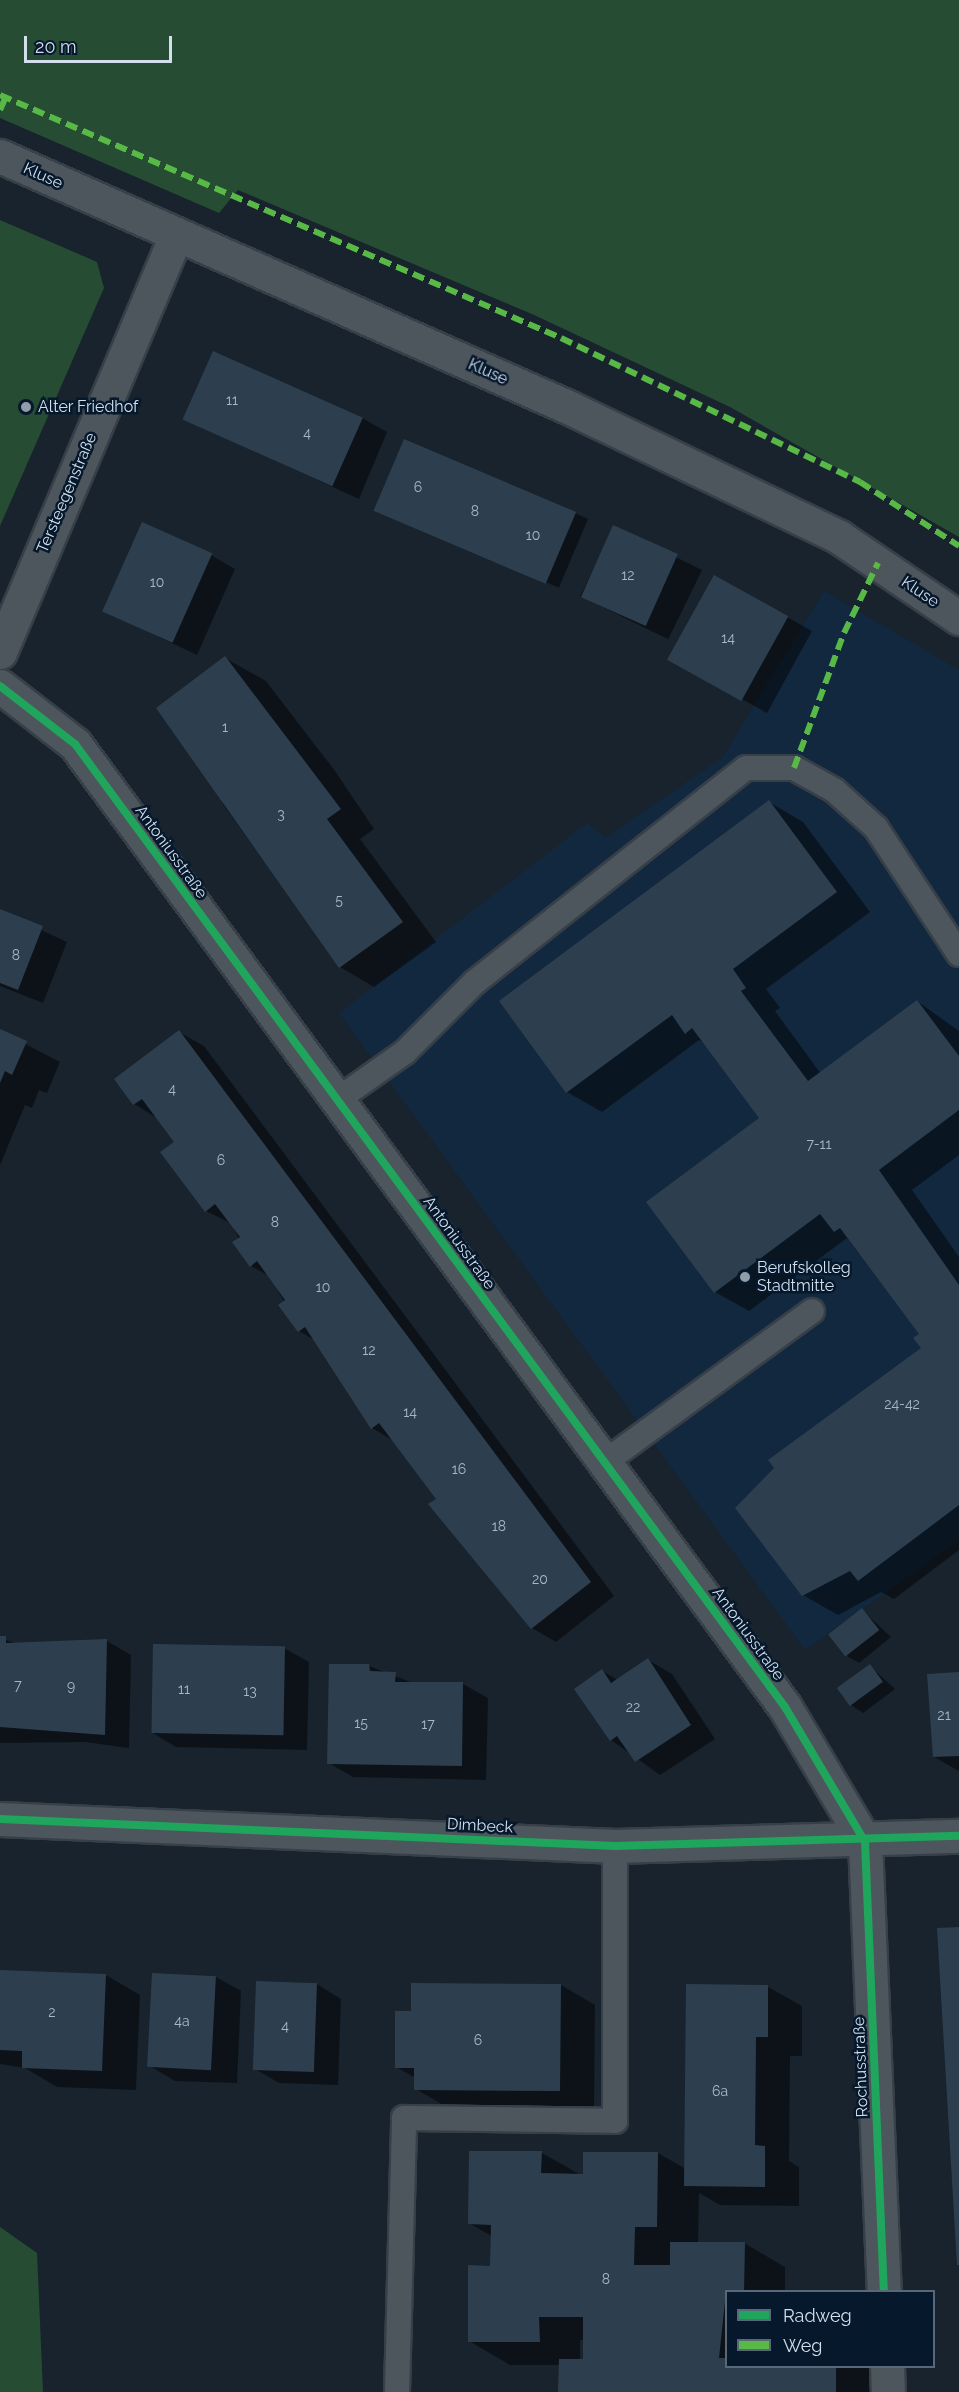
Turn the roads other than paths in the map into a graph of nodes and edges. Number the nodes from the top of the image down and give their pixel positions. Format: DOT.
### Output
graph roads {
  1 [pos="0,156"];
  2 [pos="176,235"];
  3 [pos="959,618"];
  4 [pos="0,652"];
  5 [pos="0,686"];
  6 [pos="959,954"];
  7 [pos="337,1100"];
  8 [pos="812,1311"];
  9 [pos="605,1462"];
  10 [pos="0,1819"];
  11 [pos="959,1836"];
  12 [pos="865,1842"];
  13 [pos="615,1846"];
  14 [pos="884,2290"];
  15 [pos="887,2368"];
  16 [pos="398,2392"];
  17 [pos="888,2392"];
  1 -- 2 [label="street, Kluse"];
  2 -- 3 [label="street, Kluse"];
  2 -- 4 [label="street, Tersteegenstraße"];
  5 -- 7 [label="street, Antoniusstraße"];
  6 -- 7 [label="lane"];
  7 -- 9 [label="street, Antoniusstraße"];
  8 -- 9 [label="lane"];
  9 -- 12 [label="street, Antoniusstraße"];
  10 -- 13 [label="street, Dimbeck"];
  11 -- 12 [label="street, Dimbeck"];
  12 -- 13 [label="street, Dimbeck"];
  12 -- 14 [label="street, Rochusstraße"];
  13 -- 16 [label="lane"];
  15 -- 17 [label="street"];
}
